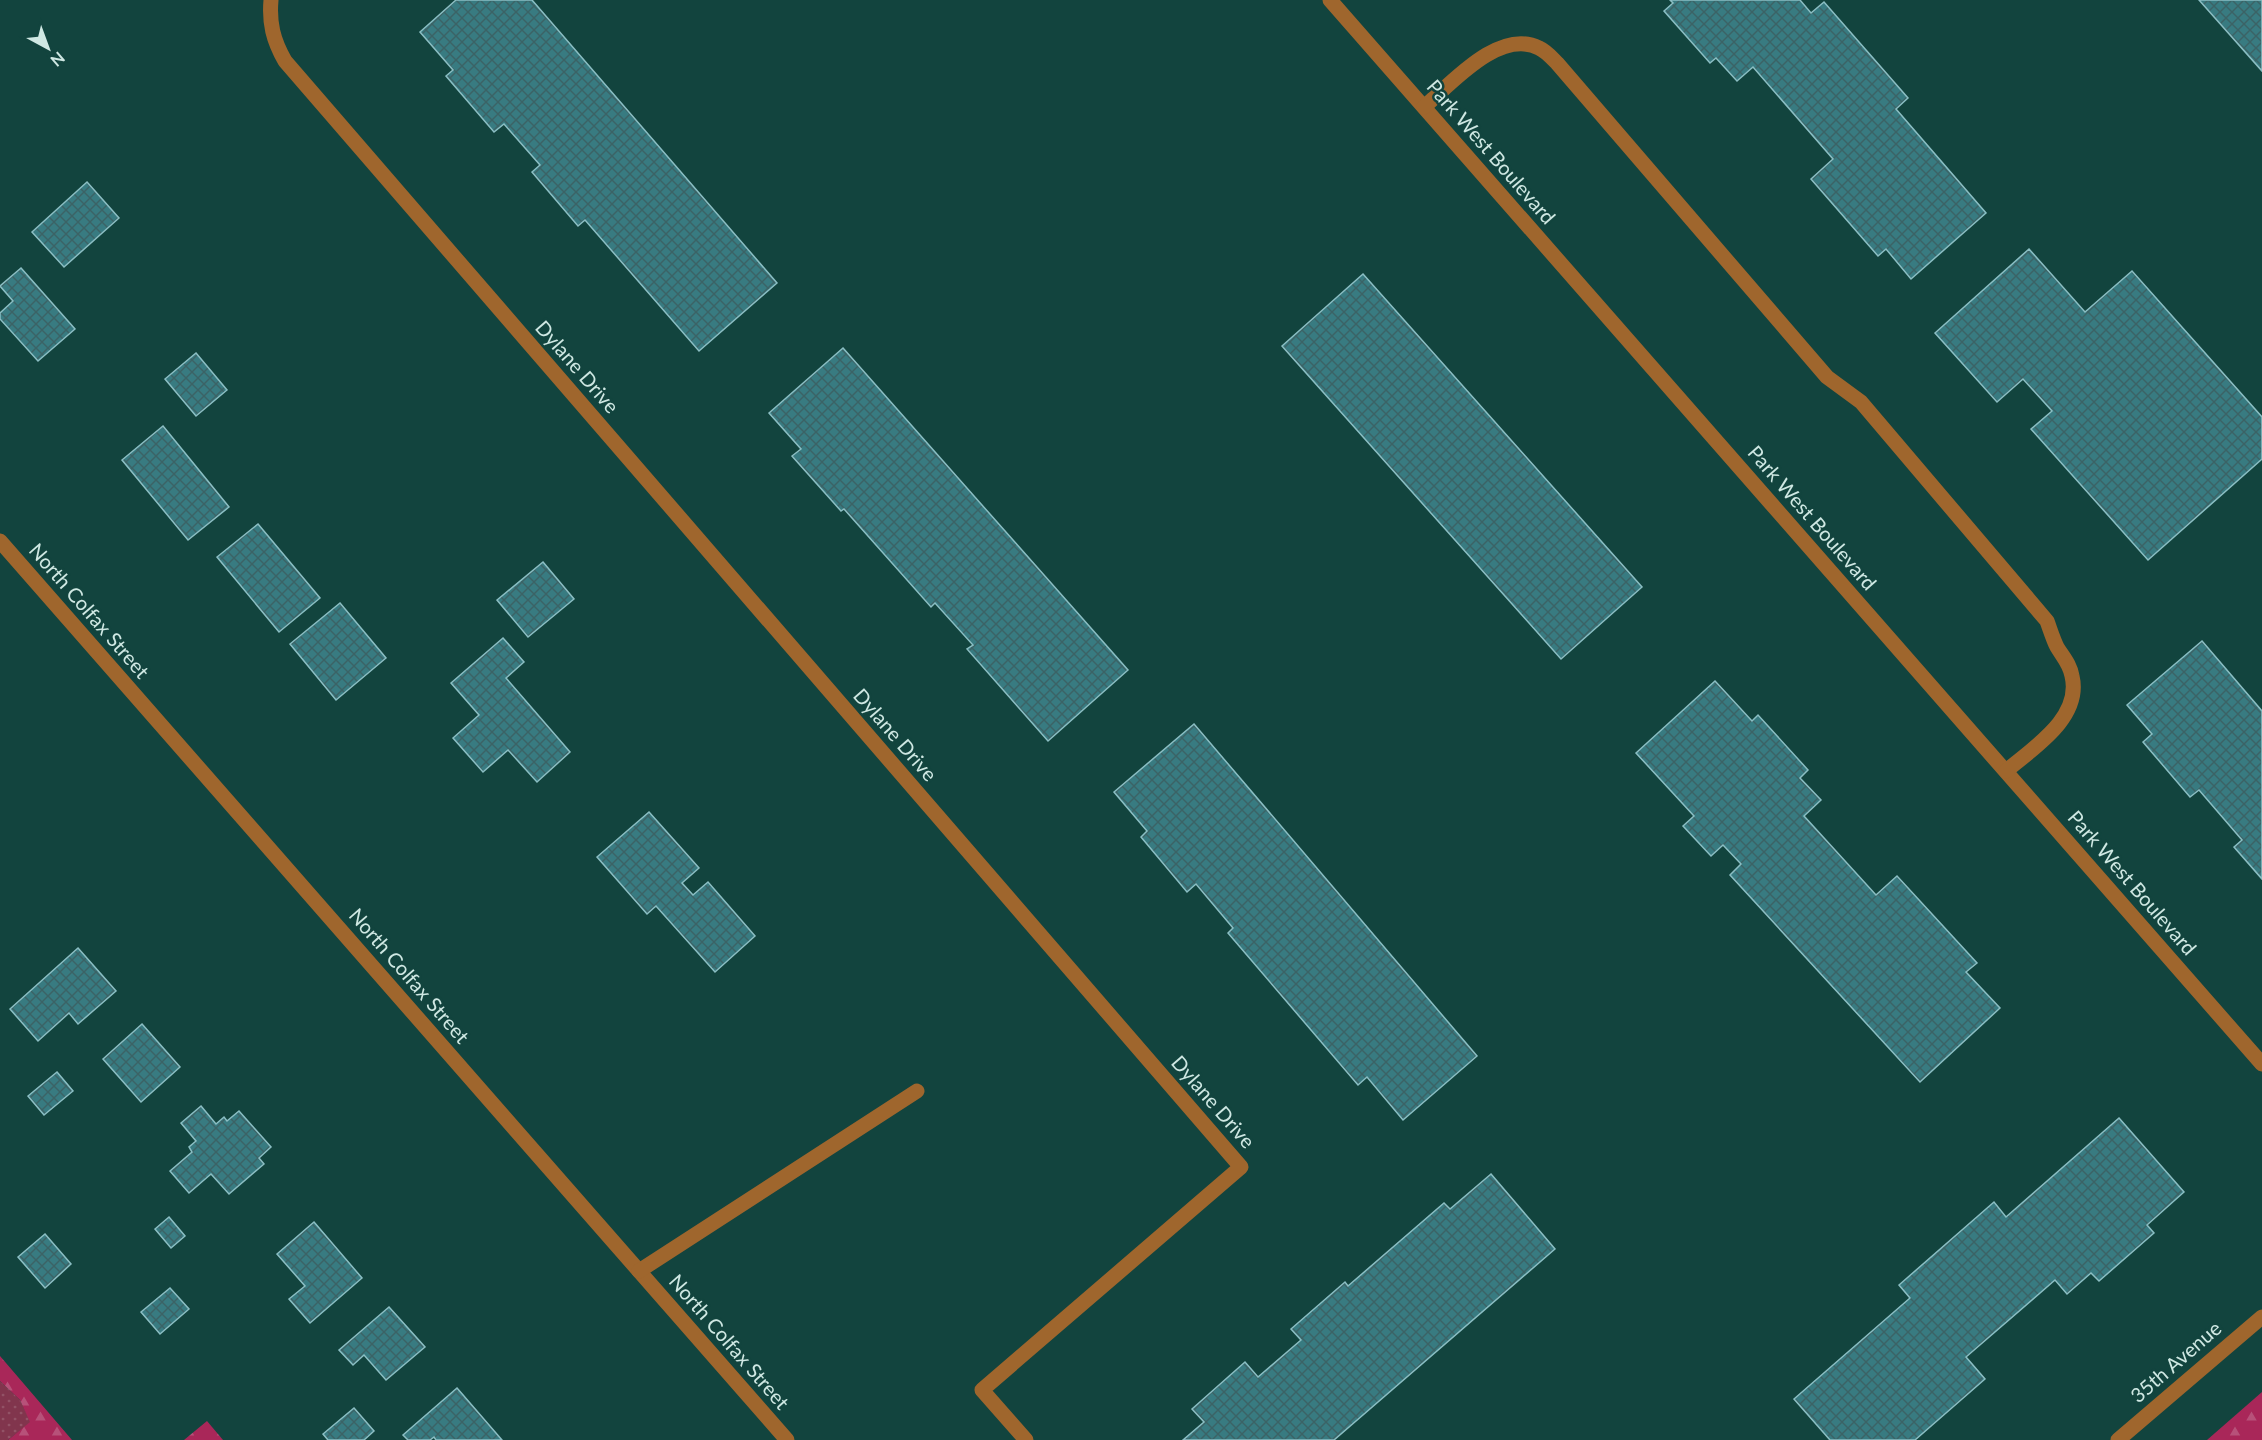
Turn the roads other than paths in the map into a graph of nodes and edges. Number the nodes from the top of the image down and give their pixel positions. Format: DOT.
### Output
graph roads {
  1 [pos="1330,0"];
  2 [pos="270,6"];
  3 [pos="1424,107"];
  4 [pos="3,551"];
  5 [pos="2006,771"];
  6 [pos="2262,1064"];
  7 [pos="916,1091"];
  8 [pos="639,1271"];
  9 [pos="2262,1317"];
  10 [pos="787,1440"];
  11 [pos="1026,1440"];
  12 [pos="2118,1440"];
  1 -- 3 [label="street, Park West Boulevard"];
  2 -- 11 [label="street, Dylane Drive"];
  3 -- 5 [label="street, Park West Boulevard"];
  3 -- 5 [label="street"];
  4 -- 8 [label="street, North Colfax Street"];
  5 -- 6 [label="street, Park West Boulevard"];
  7 -- 8 [label="street"];
  8 -- 10 [label="street, North Colfax Street"];
  9 -- 12 [label="street, 35th Avenue"];
}
